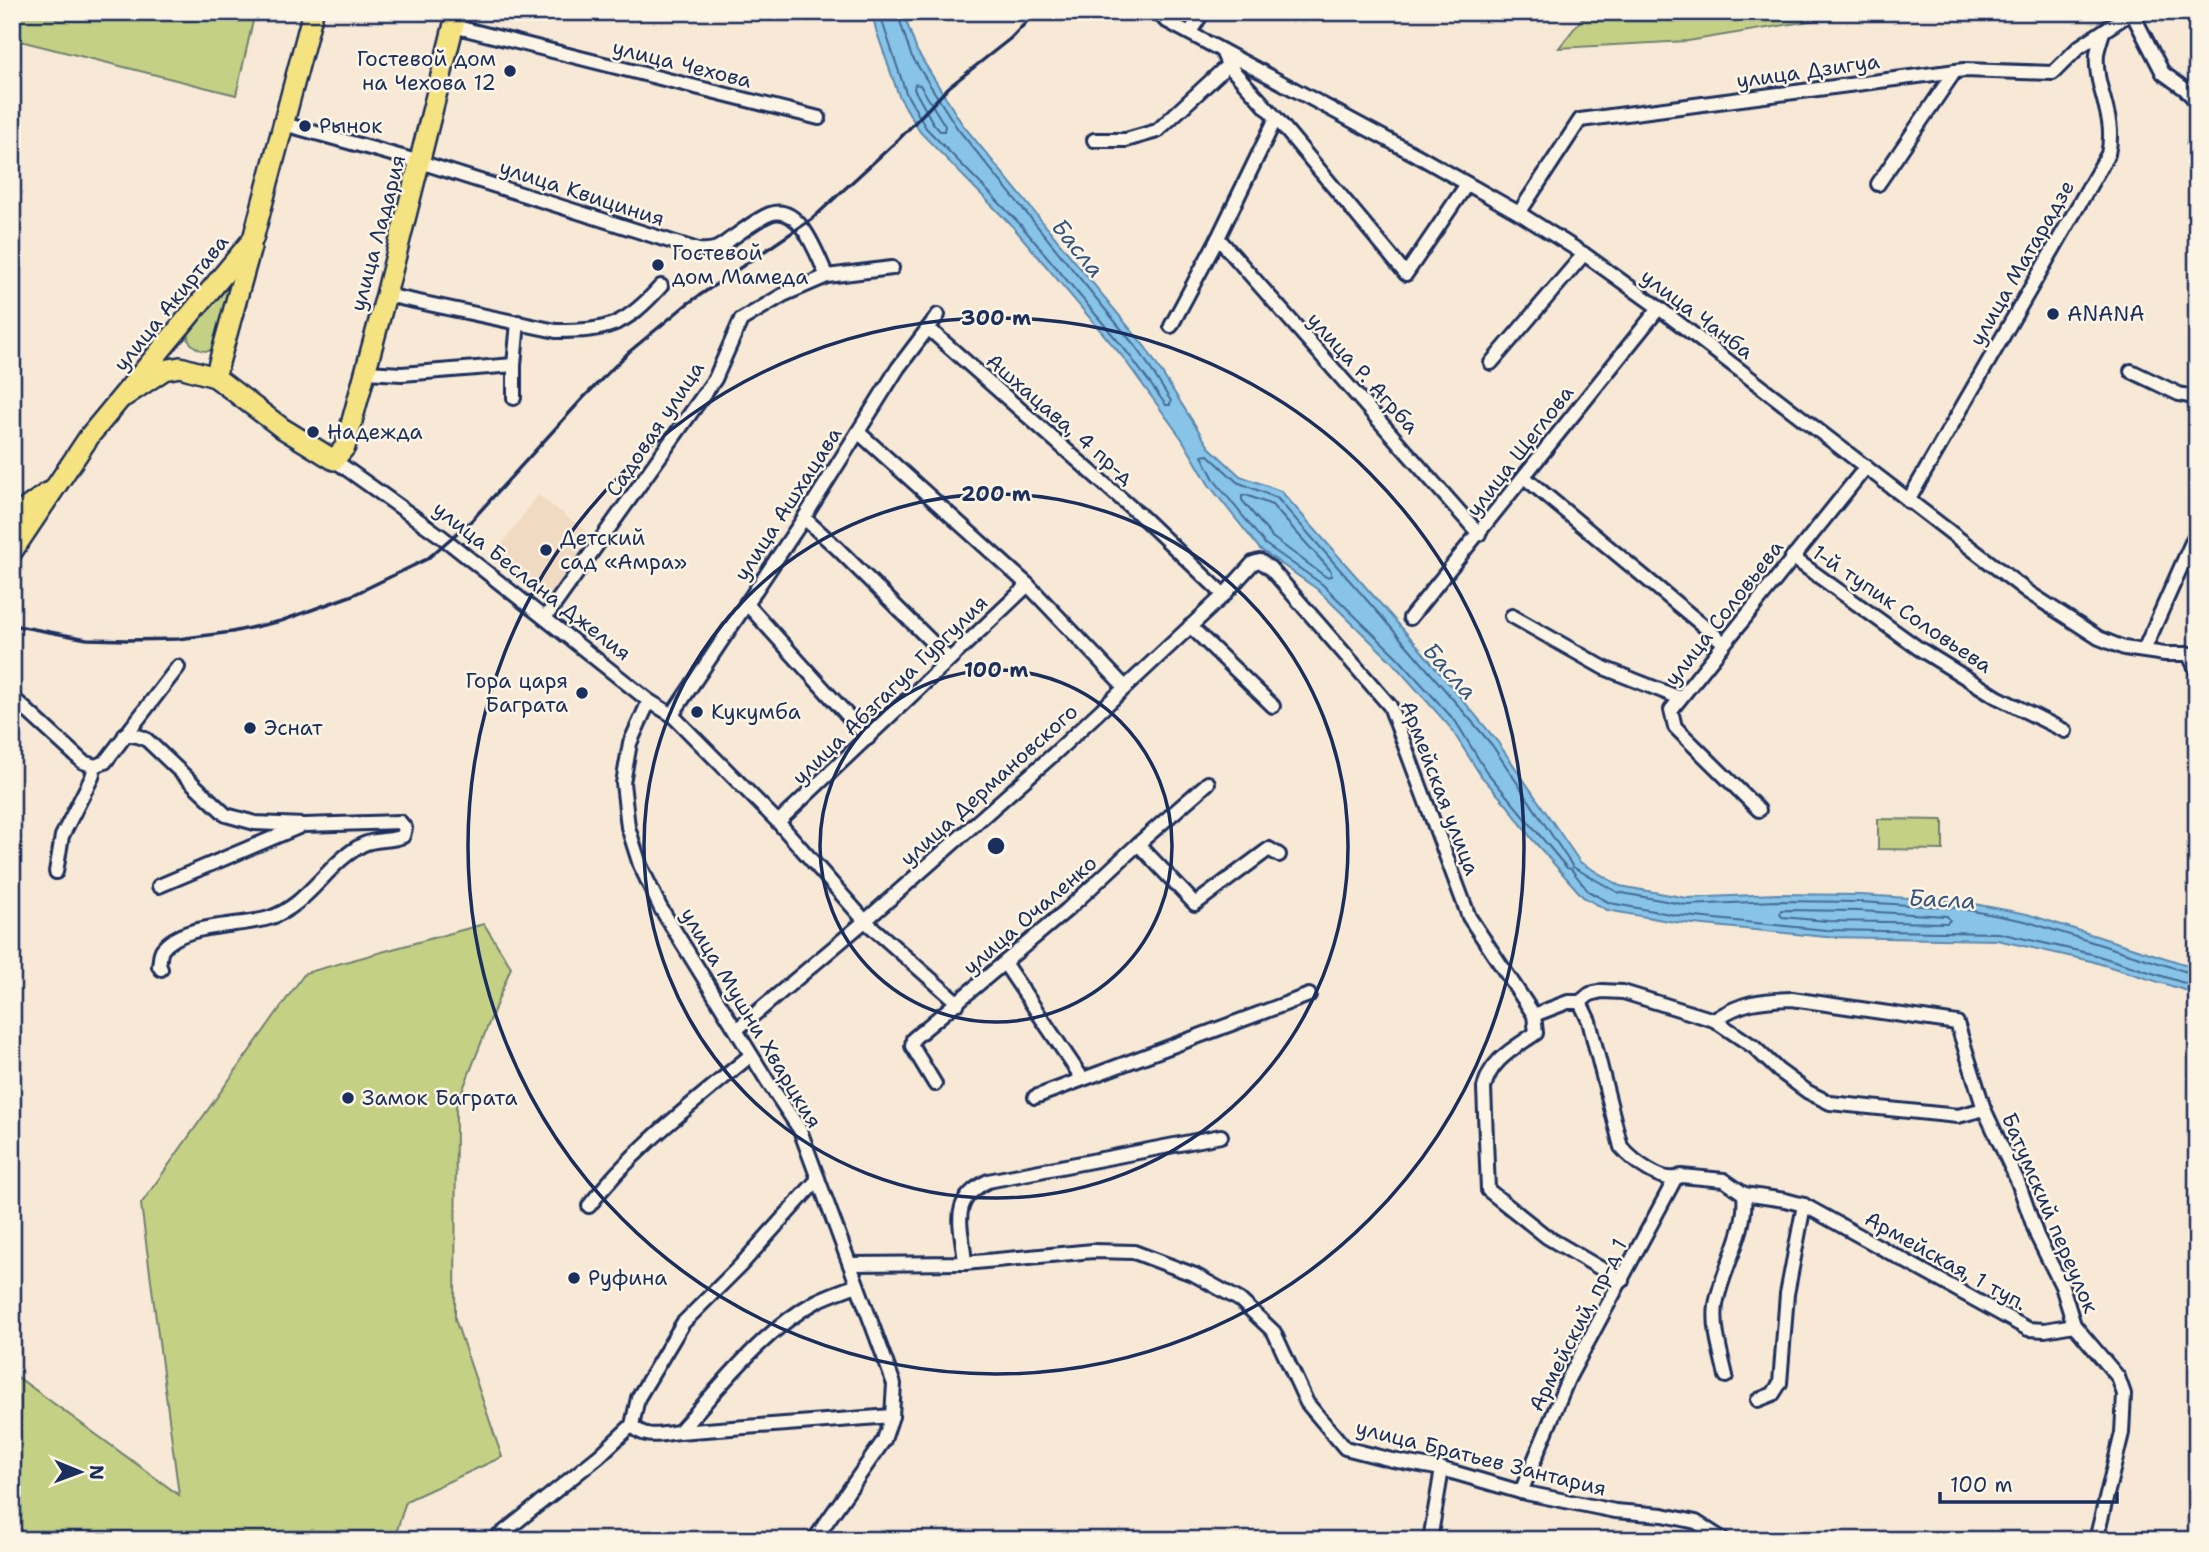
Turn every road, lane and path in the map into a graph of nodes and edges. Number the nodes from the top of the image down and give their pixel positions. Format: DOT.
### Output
graph roads {
  1 [pos="313,12"];
  2 [pos="1159,12"];
  3 [pos="1203,12"];
  4 [pos="2132,12"];
  5 [pos="455,19"];
  6 [pos="1190,32"];
  7 [pos="2103,32"];
  8 [pos="1234,62"];
  9 [pos="1955,71"];
  10 [pos="2197,102"];
  11 [pos="820,118"];
  12 [pos="1276,118"];
  13 [pos="284,124"];
  14 [pos="2197,132"];
  15 [pos="1094,139"];
  16 [pos="2197,155"];
  17 [pos="421,162"];
  18 [pos="1466,184"];
  19 [pos="1878,184"];
  20 [pos="1518,213"];
  21 [pos="1218,238"];
  22 [pos="253,239"];
  23 [pos="1584,254"];
  24 [pos="892,268"];
  25 [pos="827,276"];
  26 [pos="661,286"];
  27 [pos="386,295"];
  28 [pos="1659,308"];
  29 [pos="937,315"];
  30 [pos="518,322"];
  31 [pos="1171,326"];
  32 [pos="929,329"];
  33 [pos="1492,363"];
  34 [pos="514,365"];
  35 [pos="365,372"];
  36 [pos="2131,372"];
  37 [pos="215,377"];
  38 [pos="125,396"];
  39 [pos="514,398"];
  40 [pos="2197,398"];
  41 [pos="858,432"];
  42 [pos="334,460"];
  43 [pos="1866,467"];
  44 [pos="1524,477"];
  45 [pos="56,485"];
  46 [pos="1908,501"];
  47 [pos="12,517"];
  48 [pos="804,518"];
  49 [pos="2197,531"];
  50 [pos="1479,534"];
  51 [pos="12,552"];
  52 [pos="1792,557"];
  53 [pos="1260,561"];
  54 [pos="1028,585"];
  55 [pos="1224,595"];
  56 [pos="746,603"];
  57 [pos="1512,617"];
  58 [pos="545,618"];
  59 [pos="1410,618"];
  60 [pos="1190,626"];
  61 [pos="1724,643"];
  62 [pos="2144,650"];
  63 [pos="2193,655"];
  64 [pos="949,659"];
  65 [pos="178,667"];
  66 [pos="2197,671"];
  67 [pos="1125,687"];
  68 [pos="12,697"];
  69 [pos="1680,698"];
  70 [pos="649,701"];
  71 [pos="1273,706"];
  72 [pos="672,715"];
  73 [pos="2065,730"];
  74 [pos="125,734"];
  75 [pos="867,738"];
  76 [pos="95,766"];
  77 [pos="1208,783"];
  78 [pos="1759,810"];
  79 [pos="778,822"];
  80 [pos="304,825"];
  81 [pos="1138,844"];
  82 [pos="1279,855"];
  83 [pos="56,872"];
  84 [pos="159,886"];
  85 [pos="865,921"];
  86 [pos="1005,964"];
  87 [pos="161,969"];
  88 [pos="1309,995"];
  89 [pos="1580,1002"];
  90 [pos="958,1003"];
  91 [pos="1534,1015"];
  92 [pos="1714,1020"];
  93 [pos="736,1030"];
  94 [pos="751,1055"];
  95 [pos="1082,1078"];
  96 [pos="935,1084"];
  97 [pos="1035,1097"];
  98 [pos="1984,1109"];
  99 [pos="1221,1136"];
  100 [pos="818,1179"];
  101 [pos="1675,1179"];
  102 [pos="1744,1194"];
  103 [pos="1804,1205"];
  104 [pos="589,1206"];
  105 [pos="965,1263"];
  106 [pos="849,1264"];
  107 [pos="1622,1281"];
  108 [pos="857,1285"];
  109 [pos="2074,1325"];
  110 [pos="1726,1376"];
  111 [pos="1758,1400"];
  112 [pos="891,1416"];
  113 [pos="632,1424"];
  114 [pos="679,1432"];
  115 [pos="1442,1469"];
  116 [pos="1521,1492"];
  117 [pos="494,1540"];
  118 [pos="814,1540"];
  119 [pos="1430,1540"];
  120 [pos="1724,1540"];
  121 [pos="2096,1540"];
  1 -- 13 [label="highway, улица Акиртава"];
  2 -- 6 [label="street, улица Чанба"];
  3 -- 6 [label="street"];
  4 -- 7 [label="street, улица Дзигуа"];
  4 -- 10 [label="street"];
  5 -- 11 [label="street, улица Чехова"];
  5 -- 17 [label="highway, улица Ладария"];
  6 -- 8 [label="street, улица Чанба"];
  7 -- 9 [label="street, улица Дзигуа"];
  7 -- 46 [label="street, улица Матарадзе"];
  8 -- 12 [label="street"];
  8 -- 15 [label="street"];
  8 -- 18 [label="street, улица Чанба"];
  9 -- 19 [label="street"];
  9 -- 20 [label="street, улица Дзигуа"];
  12 -- 18 [label="street"];
  12 -- 21 [label="street"];
  13 -- 17 [label="street, улица Квициния"];
  13 -- 22 [label="highway, улица Акиртава"];
  14 -- 16 [label="street"];
  17 -- 25 [label="street, улица Квициния"];
  17 -- 27 [label="highway, улица Ладария"];
  18 -- 20 [label="street, улица Чанба"];
  20 -- 23 [label="street, улица Чанба"];
  21 -- 31 [label="street"];
  21 -- 50 [label="street, улица Р. Агрба"];
  22 -- 37 [label="highway"];
  22 -- 38 [label="highway, улица Акиртава"];
  23 -- 28 [label="street, улица Чанба"];
  23 -- 33 [label="street"];
  24 -- 25 [label="street, Садовая улица"];
  25 -- 58 [label="street, Садовая улица"];
  26 -- 30 [label="street"];
  27 -- 30 [label="street"];
  27 -- 35 [label="highway, улица Ладария"];
  28 -- 43 [label="street, улица Чанба"];
  28 -- 44 [label="street, улица Щеглова"];
  29 -- 32 [label="street, улица Ашхацава"];
  30 -- 34 [label="street"];
  32 -- 41 [label="street, улица Ашхацава"];
  32 -- 55 [label="street, Ашхацава, 4 пр-д"];
  34 -- 35 [label="street"];
  34 -- 39 [label="street"];
  35 -- 42 [label="highway, улица Ладария"];
  36 -- 40 [label="street"];
  37 -- 38 [label="highway, улица Беслана Джелия"];
  37 -- 42 [label="highway, улица Беслана Джелия"];
  38 -- 45 [label="highway, улица Акиртава"];
  41 -- 48 [label="street, улица Ашхацава"];
  41 -- 54 [label="street"];
  42 -- 58 [label="street, улица Беслана Джелия"];
  43 -- 46 [label="street, улица Чанба"];
  43 -- 52 [label="street, улица Соловьева"];
  44 -- 50 [label="street, улица Щеглова"];
  44 -- 61 [label="street"];
  45 -- 47 [label="highway"];
  45 -- 51 [label="highway, улица Акиртава"];
  46 -- 62 [label="street, улица Чанба"];
  48 -- 56 [label="street, улица Ашхацава"];
  48 -- 64 [label="street"];
  49 -- 62 [label="street"];
  50 -- 59 [label="street, улица Щеглова"];
  52 -- 61 [label="street, улица Соловьева"];
  52 -- 73 [label="street, 1-й тупик Соловьева"];
  53 -- 55 [label="street, улица Дермановского"];
  53 -- 91 [label="street, Армейская улица"];
  54 -- 64 [label="street, улица Абзгагуа Гургулия"];
  54 -- 67 [label="street"];
  55 -- 60 [label="street, улица Дермановского"];
  56 -- 72 [label="street, улица Ашхацава"];
  56 -- 75 [label="street"];
  57 -- 69 [label="street"];
  58 -- 70 [label="street, улица Беслана Джелия"];
  60 -- 67 [label="street, улица Дермановского"];
  60 -- 71 [label="street"];
  61 -- 69 [label="street, улица Соловьева"];
  62 -- 63 [label="street, улица Чанба"];
  63 -- 66 [label="street"];
  64 -- 75 [label="street, улица Абзгагуа Гургулия"];
  65 -- 74 [label="street"];
  67 -- 85 [label="street, улица Дермановского"];
  68 -- 76 [label="street"];
  69 -- 78 [label="street, улица Соловьева"];
  70 -- 72 [label="street, улица Беслана Джелия"];
  70 -- 93 [label="street, улица Мушни Хварцкия"];
  72 -- 79 [label="street, улица Беслана Джелия"];
  74 -- 76 [label="street"];
  74 -- 80 [label="street"];
  75 -- 79 [label="street, улица Абзгагуа Гургулия"];
  76 -- 83 [label="street"];
  77 -- 81 [label="street, улица Очаленко"];
  79 -- 85 [label="street, улица Беслана Джелия"];
  80 -- 84 [label="street"];
  80 -- 87 [label="street"];
  81 -- 82 [label="street"];
  81 -- 86 [label="street, улица Очаленко"];
  85 -- 90 [label="street, улица Беслана Джелия"];
  85 -- 93 [label="street, улица Дермановского"];
  86 -- 90 [label="street, улица Очаленко"];
  86 -- 95 [label="street"];
  88 -- 95 [label="street"];
  89 -- 91 [label="street"];
  89 -- 92 [label="street"];
  89 -- 101 [label="street, Армейская, 1 туп."];
  90 -- 96 [label="street, улица Очаленко"];
  91 -- 107 [label="street"];
  92 -- 98 [label="street"];
  92 -- 98 [label="street, Батумский переулок"];
  93 -- 94 [label="street, улица Мушни Хварцкия"];
  94 -- 100 [label="street, улица Мушни Хварцкия"];
  94 -- 104 [label="street"];
  95 -- 97 [label="street"];
  98 -- 109 [label="street, Батумский переулок"];
  99 -- 105 [label="street"];
  100 -- 106 [label="street, улица Мушни Хварцкия"];
  100 -- 113 [label="street"];
  101 -- 102 [label="street, Армейская, 1 туп."];
  101 -- 107 [label="street, Армейский, пр-д 1"];
  102 -- 103 [label="street, Армейская, 1 туп."];
  102 -- 110 [label="street"];
  103 -- 109 [label="street, Армейская, 1 туп."];
  103 -- 111 [label="street"];
  105 -- 106 [label="street, улица Братьев Зантария"];
  105 -- 115 [label="street, улица Братьев Зантария"];
  106 -- 108 [label="street, улица Мушни Хварцкия"];
  107 -- 116 [label="street, Армейский, пр-д 1"];
  108 -- 112 [label="street, улица Мушни Хварцкия"];
  108 -- 114 [label="street"];
  109 -- 121 [label="street, Батумский переулок"];
  112 -- 114 [label="street"];
  112 -- 118 [label="street, улица Мушни Хварцкия"];
  113 -- 114 [label="street"];
  113 -- 117 [label="street"];
  115 -- 116 [label="street, улица Братьев Зантария"];
  115 -- 119 [label="street"];
  116 -- 120 [label="street, улица Братьев Зантария"];
}
